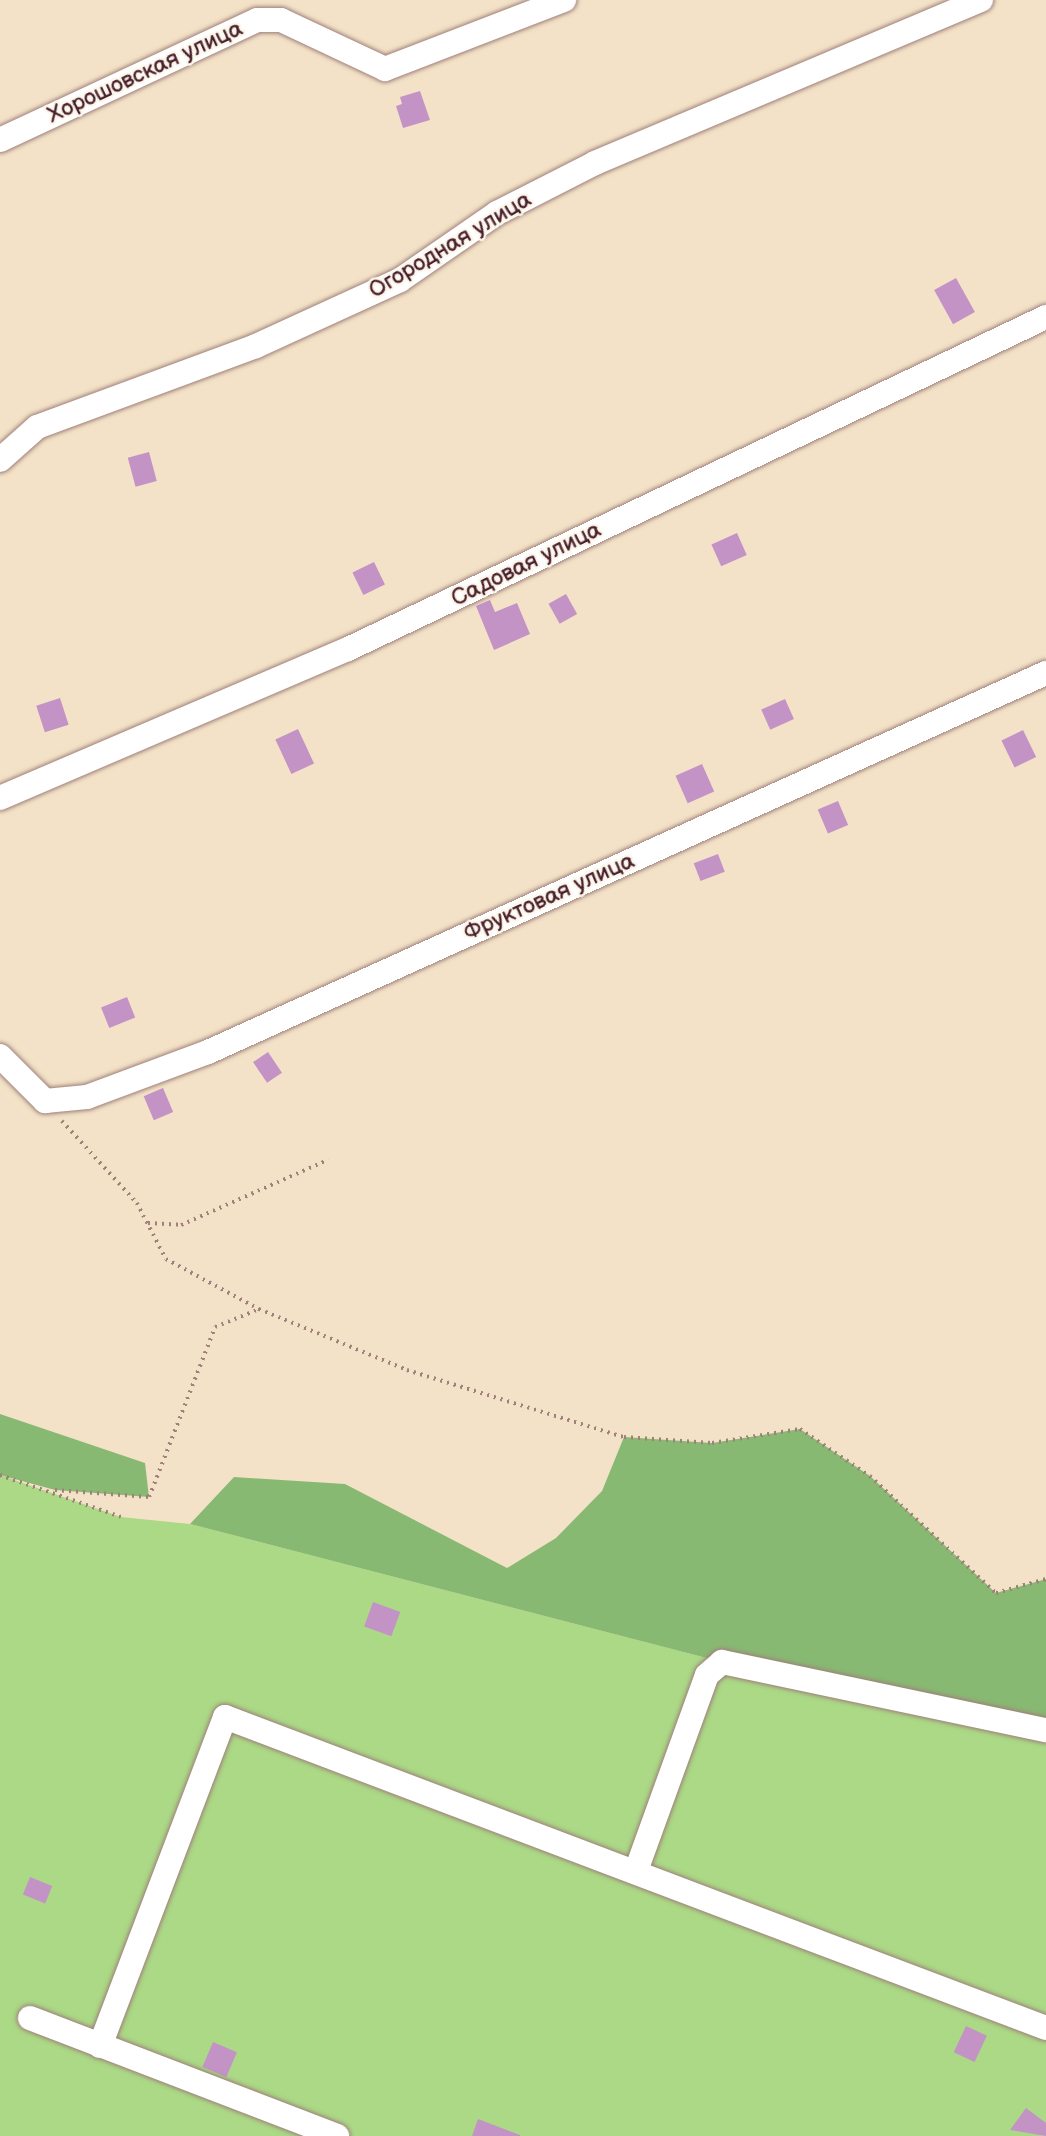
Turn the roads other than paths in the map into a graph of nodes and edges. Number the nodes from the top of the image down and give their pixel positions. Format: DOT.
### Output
graph roads {
  1 [pos="564,0"];
  2 [pos="981,0"];
  3 [pos="0,140"];
  4 [pos="1046,317"];
  5 [pos="0,460"];
  6 [pos="1046,673"];
  7 [pos="0,798"];
  8 [pos="0,1056"];
  9 [pos="1046,1730"];
  10 [pos="636,1871"];
  11 [pos="30,2018"];
  12 [pos="1046,2028"];
  13 [pos="100,2046"];
  14 [pos="337,2136"];
  1 -- 3 [label="street, Хорошовская улица"];
  2 -- 5 [label="street, Огородная улица"];
  4 -- 7 [label="street, Садовая улица"];
  6 -- 8 [label="street, Фруктовая улица"];
  9 -- 10 [label="street"];
  10 -- 12 [label="street"];
  10 -- 13 [label="street"];
  11 -- 13 [label="street"];
  13 -- 14 [label="street"];
}
